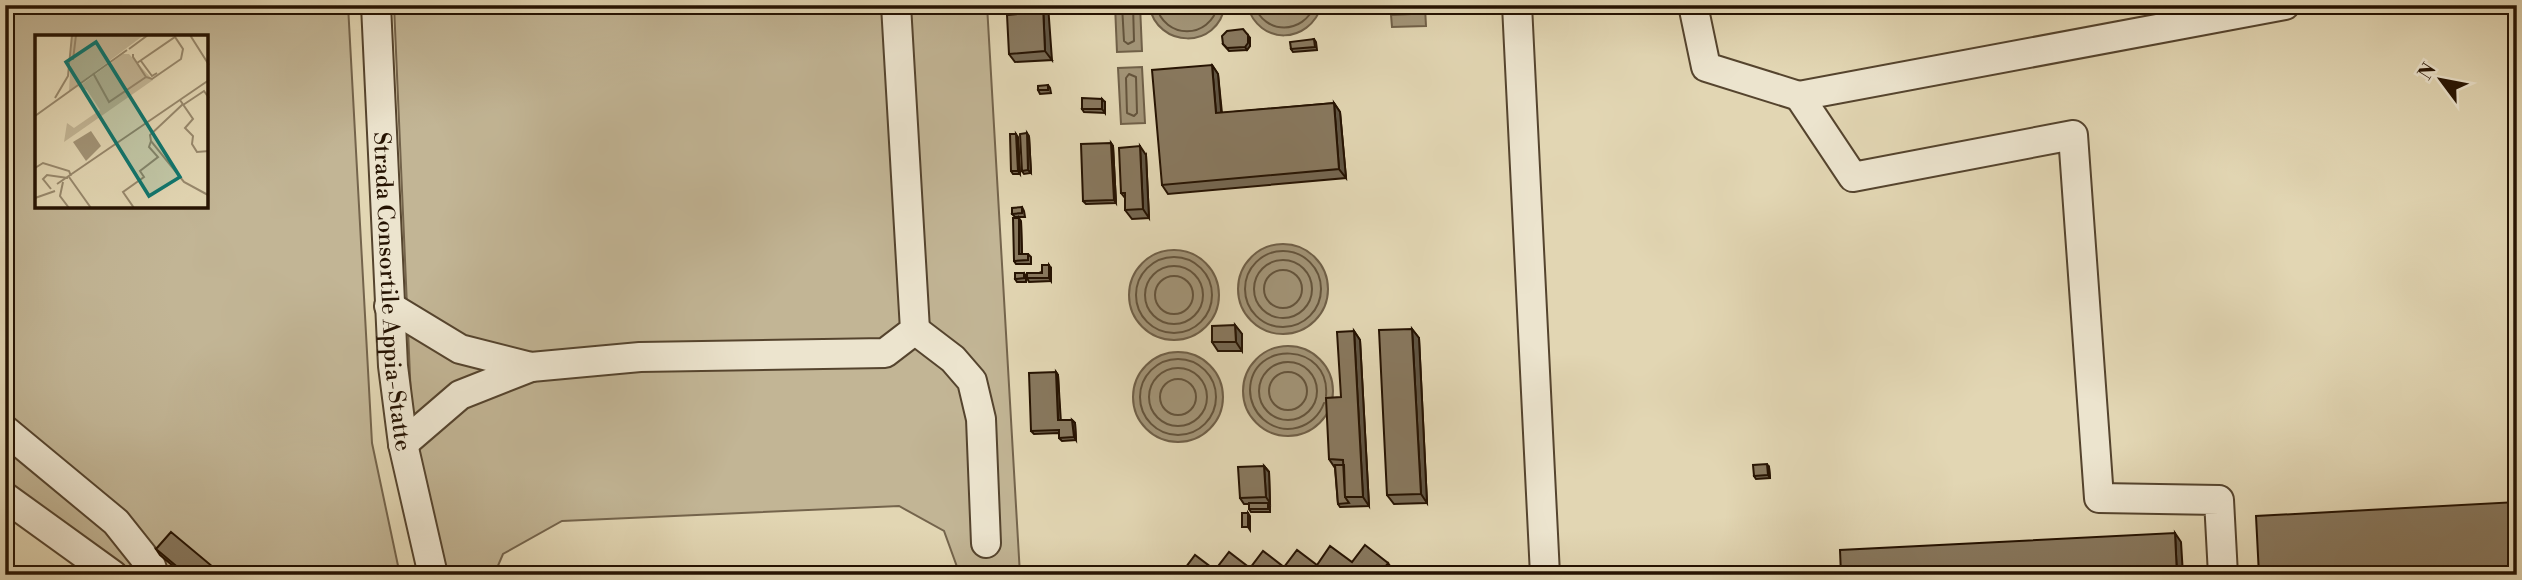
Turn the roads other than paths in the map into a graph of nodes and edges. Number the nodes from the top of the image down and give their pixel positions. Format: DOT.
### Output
graph roads {
  1 [pos="376,5"];
  2 [pos="897,5"];
  3 [pos="1517,5"];
  4 [pos="1693,5"];
  5 [pos="2285,5"];
  6 [pos="1799,96"];
  7 [pos="389,306"];
  8 [pos="915,330"];
  9 [pos="531,367"];
  10 [pos="5,429"];
  11 [pos="403,444"];
  12 [pos="5,497"];
  13 [pos="986,543"];
  14 [pos="113,575"];
  15 [pos="154,575"];
  16 [pos="433,575"];
  17 [pos="1545,575"];
  18 [pos="2223,575"];
  1 -- 7 [label="street, Strada Consortile Appia-Statte"];
  2 -- 8 [label="street"];
  3 -- 17 [label="street"];
  4 -- 6 [label="street"];
  5 -- 6 [label="street"];
  6 -- 18 [label="street"];
  7 -- 9 [label="street"];
  7 -- 11 [label="street, Strada Consortile Appia-Statte"];
  8 -- 9 [label="street"];
  8 -- 13 [label="street"];
  9 -- 11 [label="street"];
  10 -- 15 [label="street"];
  11 -- 16 [label="street, Strada Consortile Appia-Statte"];
  12 -- 14 [label="street"];
}
